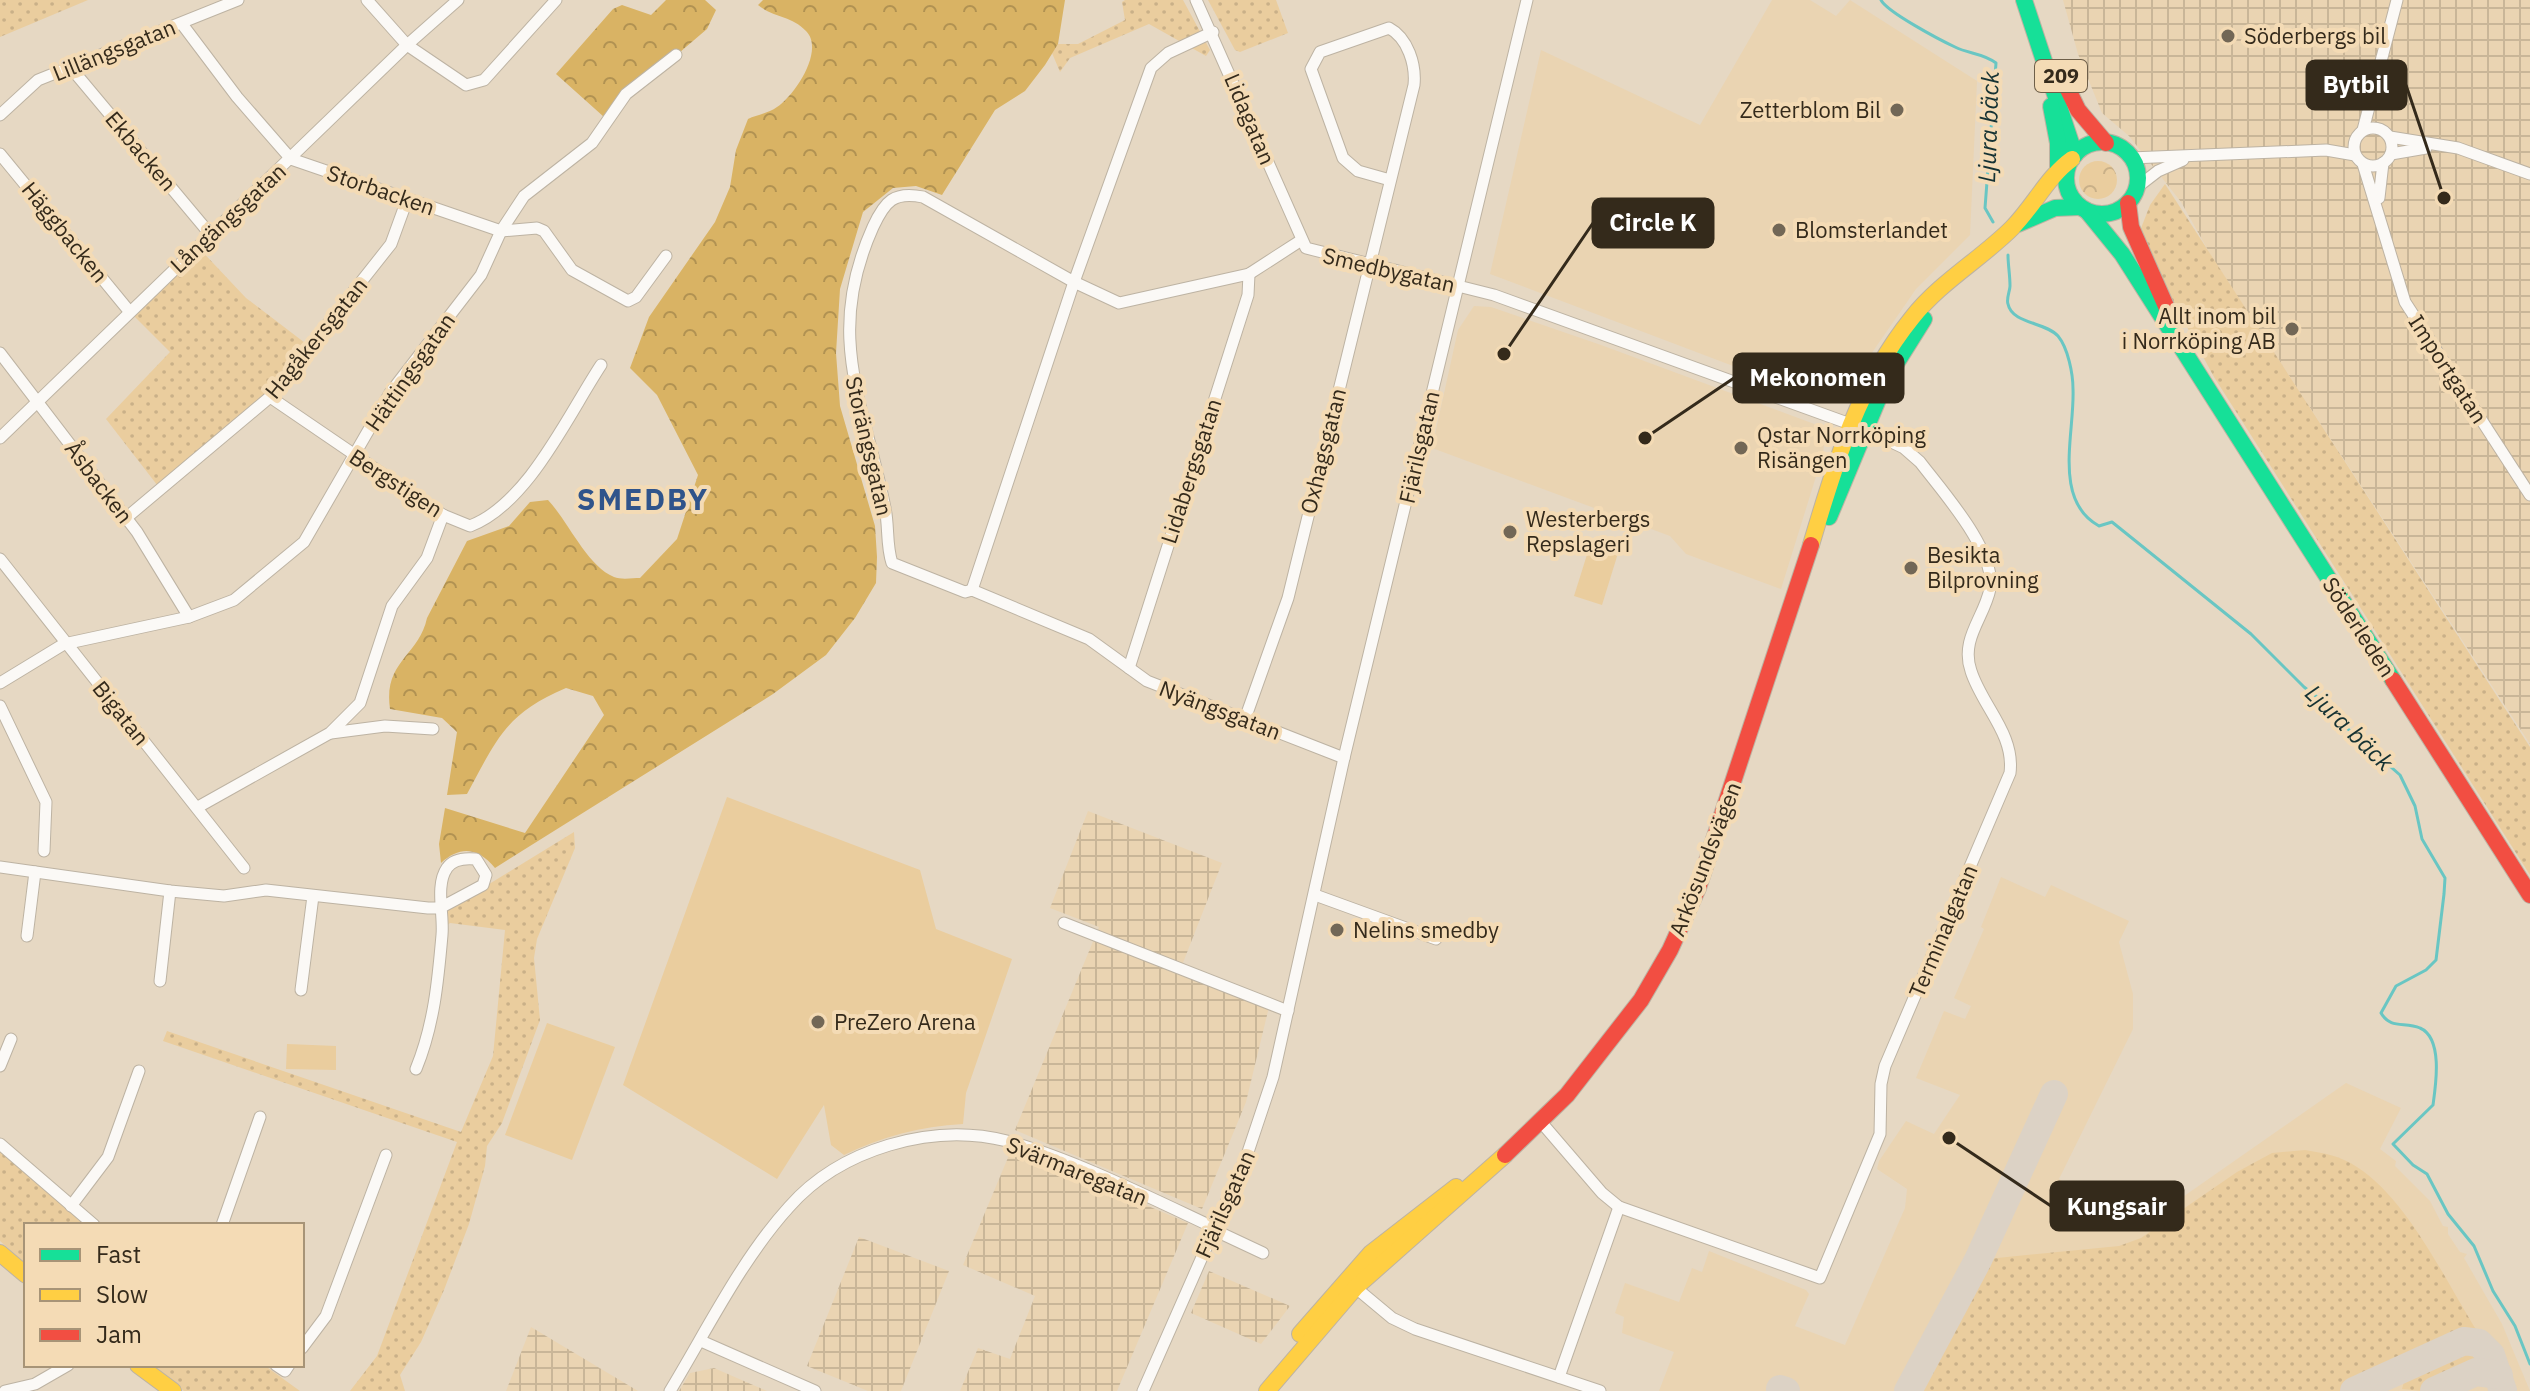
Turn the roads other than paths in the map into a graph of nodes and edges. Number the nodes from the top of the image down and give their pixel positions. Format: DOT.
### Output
graph roads {
  1 [pos="238,0"];
  2 [pos="367,0"];
  3 [pos="458,0"];
  4 [pos="556,0"];
  5 [pos="1196,0"];
  6 [pos="1527,0"];
  7 [pos="2024,0"];
  8 [pos="2035,0"];
  9 [pos="2397,0"];
  10 [pos="182,24"];
  11 [pos="1213,32"];
  12 [pos="407,45"];
  13 [pos="676,55"];
  14 [pos="71,68"];
  15 [pos="2374,97"];
  16 [pos="0,115"];
  17 [pos="2386,133"];
  18 [pos="2359,135"];
  19 [pos="2106,143"];
  20 [pos="2442,146"];
  21 [pos="2326,150"];
  22 [pos="0,154"];
  23 [pos="2191,157"];
  24 [pos="2131,158"];
  25 [pos="291,159"];
  26 [pos="2359,159"];
  27 [pos="2387,159"];
  28 [pos="2068,161"];
  29 [pos="2530,174"];
  30 [pos="1390,180"];
  31 [pos="407,200"];
  32 [pos="2127,201"];
  33 [pos="2084,209"];
  34 [pos="2013,227"];
  35 [pos="501,231"];
  36 [pos="210,234"];
  37 [pos="2383,235"];
  38 [pos="1300,241"];
  39 [pos="666,256"];
  40 [pos="1368,265"];
  41 [pos="1249,274"];
  42 [pos="1074,282"];
  43 [pos="1457,286"];
  44 [pos="129,311"];
  45 [pos="0,353"];
  46 [pos="2189,359"];
  47 [pos="601,365"];
  48 [pos="270,397"];
  49 [pos="38,401"];
  50 [pos="1856,425"];
  51 [pos="0,438"];
  52 [pos="355,456"];
  53 [pos="2530,495"];
  54 [pos="443,515"];
  55 [pos="126,518"];
  56 [pos="0,559"];
  57 [pos="972,590"];
  58 [pos="189,617"];
  59 [pos="64,644"];
  60 [pos="1129,668"];
  61 [pos="0,683"];
  62 [pos="0,706"];
  63 [pos="1245,719"];
  64 [pos="433,729"];
  65 [pos="330,733"];
  66 [pos="1344,758"];
  67 [pos="198,807"];
  68 [pos="44,851"];
  69 [pos="0,867"];
  70 [pos="244,868"];
  71 [pos="35,872"];
  72 [pos="170,891"];
  73 [pos="1315,895"];
  74 [pos="2530,895"];
  75 [pos="313,896"];
  76 [pos="440,908"];
  77 [pos="1064,923"];
  78 [pos="27,936"];
  79 [pos="1436,939"];
  80 [pos="160,981"];
  81 [pos="301,990"];
  82 [pos="1288,1011"];
  83 [pos="11,1039"];
  84 [pos="0,1066"];
  85 [pos="416,1069"];
  86 [pos="139,1071"];
  87 [pos="260,1117"];
  88 [pos="1541,1122"];
  89 [pos="0,1144"];
  90 [pos="386,1155"];
  91 [pos="71,1206"];
  92 [pos="1619,1207"];
  93 [pos="92,1223"];
  94 [pos="223,1223"];
  95 [pos="1214,1229"];
  96 [pos="0,1253"];
  97 [pos="1263,1253"];
  98 [pos="24,1273"];
  99 [pos="1350,1282"];
  100 [pos="701,1341"];
  101 [pos="304,1345"];
  102 [pos="65,1367"];
  103 [pos="141,1367"];
  104 [pos="1559,1377"];
  105 [pos="5,1391"];
  106 [pos="173,1391"];
  107 [pos="670,1391"];
  108 [pos="815,1391"];
  109 [pos="1143,1391"];
  110 [pos="1260,1391"];
  111 [pos="1267,1391"];
  112 [pos="1600,1391"];
  1 -- 10 [label="street, Lillängsgatan"];
  2 -- 12 [label="street"];
  3 -- 12 [label="street, Långängsgatan"];
  4 -- 12 [label="street"];
  5 -- 11 [label="street, Lidagatan"];
  6 -- 43 [label="street, Fjärilsgatan"];
  7 -- 28 [label="main road, 209"];
  8 -- 19 [label="main road, 209"];
  9 -- 15 [label="street"];
  10 -- 14 [label="street, Lillängsgatan"];
  10 -- 25 [label="street, Storbacken"];
  11 -- 38 [label="street, Lidagatan"];
  11 -- 42 [label="street"];
  12 -- 25 [label="street, Långängsgatan"];
  13 -- 35 [label="street, Hättingsgatan"];
  14 -- 16 [label="street, Lillängsgatan"];
  14 -- 36 [label="street, Ekbacken"];
  15 -- 17 [label="street"];
  15 -- 18 [label="street"];
  17 -- 18 [label="street"];
  17 -- 20 [label="street"];
  17 -- 27 [label="street, Importgatan"];
  18 -- 21 [label="street"];
  18 -- 26 [label="street, Importgatan"];
  19 -- 24 [label="main road"];
  19 -- 28 [label="main road"];
  20 -- 27 [label="street"];
  20 -- 29 [label="street"];
  21 -- 23 [label="street"];
  21 -- 26 [label="street"];
  22 -- 44 [label="street, Häggbacken"];
  23 -- 24 [label="street"];
  23 -- 32 [label="street"];
  24 -- 32 [label="main road"];
  25 -- 31 [label="street, Storbacken"];
  25 -- 36 [label="street, Långängsgatan"];
  26 -- 27 [label="street"];
  26 -- 37 [label="street, Importgatan"];
  27 -- 37 [label="street, Importgatan"];
  28 -- 33 [label="main road"];
  28 -- 34 [label="main road, Arkösundsvägen"];
  30 -- 30 [label="street, Oxhagsgatan"];
  30 -- 40 [label="street, Oxhagsgatan"];
  31 -- 35 [label="street, Storbacken"];
  31 -- 48 [label="street, Hagåkersgatan"];
  32 -- 33 [label="main road"];
  32 -- 46 [label="main road, Söderleden"];
  33 -- 34 [label="main road, Arkösundsvägen"];
  33 -- 46 [label="main road, Söderleden"];
  34 -- 50 [label="main road, Arkösundsvägen"];
  35 -- 39 [label="street"];
  35 -- 52 [label="street, Hättingsgatan"];
  36 -- 44 [label="street, Långängsgatan"];
  37 -- 53 [label="street, Importgatan"];
  38 -- 40 [label="street, Smedbygatan"];
  38 -- 41 [label="street, Smedbygatan"];
  40 -- 43 [label="street, Smedbygatan"];
  40 -- 63 [label="street, Oxhagsgatan"];
  41 -- 42 [label="street, Smedbygatan"];
  41 -- 60 [label="street, Lidabergsgatan"];
  42 -- 57 [label="street"];
  42 -- 57 [label="street, Storängsgatan"];
  43 -- 50 [label="street, Smedbygatan"];
  43 -- 66 [label="street, Fjärilsgatan"];
  44 -- 49 [label="street, Långängsgatan"];
  45 -- 49 [label="street, Åsbacken"];
  46 -- 74 [label="main road, Söderleden"];
  47 -- 54 [label="street, Bergstigen"];
  48 -- 52 [label="street, Bergstigen"];
  48 -- 55 [label="street, Hagåkersgatan"];
  49 -- 51 [label="street, Långängsgatan"];
  49 -- 55 [label="street, Åsbacken"];
  50 -- 88 [label="main road, Arkösundsvägen"];
  50 -- 92 [label="street, Terminalgatan"];
  52 -- 54 [label="street, Bergstigen"];
  52 -- 58 [label="street, Hättingsgatan"];
  54 -- 65 [label="street"];
  55 -- 58 [label="street, Åsbacken"];
  56 -- 59 [label="street, Bigatan"];
  57 -- 60 [label="street, Nyängsgatan"];
  58 -- 59 [label="street, Hättingsgatan"];
  59 -- 61 [label="street, Hättingsgatan"];
  59 -- 67 [label="street, Bigatan"];
  60 -- 63 [label="street, Nyängsgatan"];
  62 -- 68 [label="street"];
  63 -- 66 [label="street, Nyängsgatan"];
  64 -- 65 [label="street"];
  65 -- 67 [label="street"];
  66 -- 73 [label="street, Fjärilsgatan"];
  67 -- 70 [label="street, Bigatan"];
  69 -- 71 [label="street"];
  71 -- 72 [label="street"];
  71 -- 78 [label="street"];
  72 -- 75 [label="street"];
  72 -- 80 [label="street"];
  73 -- 79 [label="street"];
  73 -- 82 [label="street, Fjärilsgatan"];
  75 -- 76 [label="street"];
  75 -- 81 [label="street"];
  76 -- 76 [label="street"];
  76 -- 85 [label="street"];
  77 -- 82 [label="street"];
  82 -- 95 [label="street, Fjärilsgatan"];
  83 -- 84 [label="street"];
  86 -- 91 [label="street"];
  87 -- 94 [label="street"];
  88 -- 92 [label="street, Terminalgatan"];
  88 -- 99 [label="main road, Arkösundsvägen"];
  89 -- 91 [label="street"];
  90 -- 101 [label="street"];
  91 -- 93 [label="street"];
  92 -- 104 [label="street"];
  95 -- 97 [label="street, Svärmaregatan"];
  95 -- 100 [label="street, Svärmaregatan"];
  95 -- 109 [label="street, Fjärilsgatan"];
  96 -- 98 [label="main road"];
  99 -- 104 [label="street"];
  99 -- 110 [label="main road, Arkösundsvägen"];
  99 -- 111 [label="main road, Arkösundsvägen"];
  100 -- 107 [label="street, Svärmaregatan"];
  100 -- 108 [label="street"];
  102 -- 105 [label="street"];
  103 -- 106 [label="main road"];
  104 -- 112 [label="street"];
}
